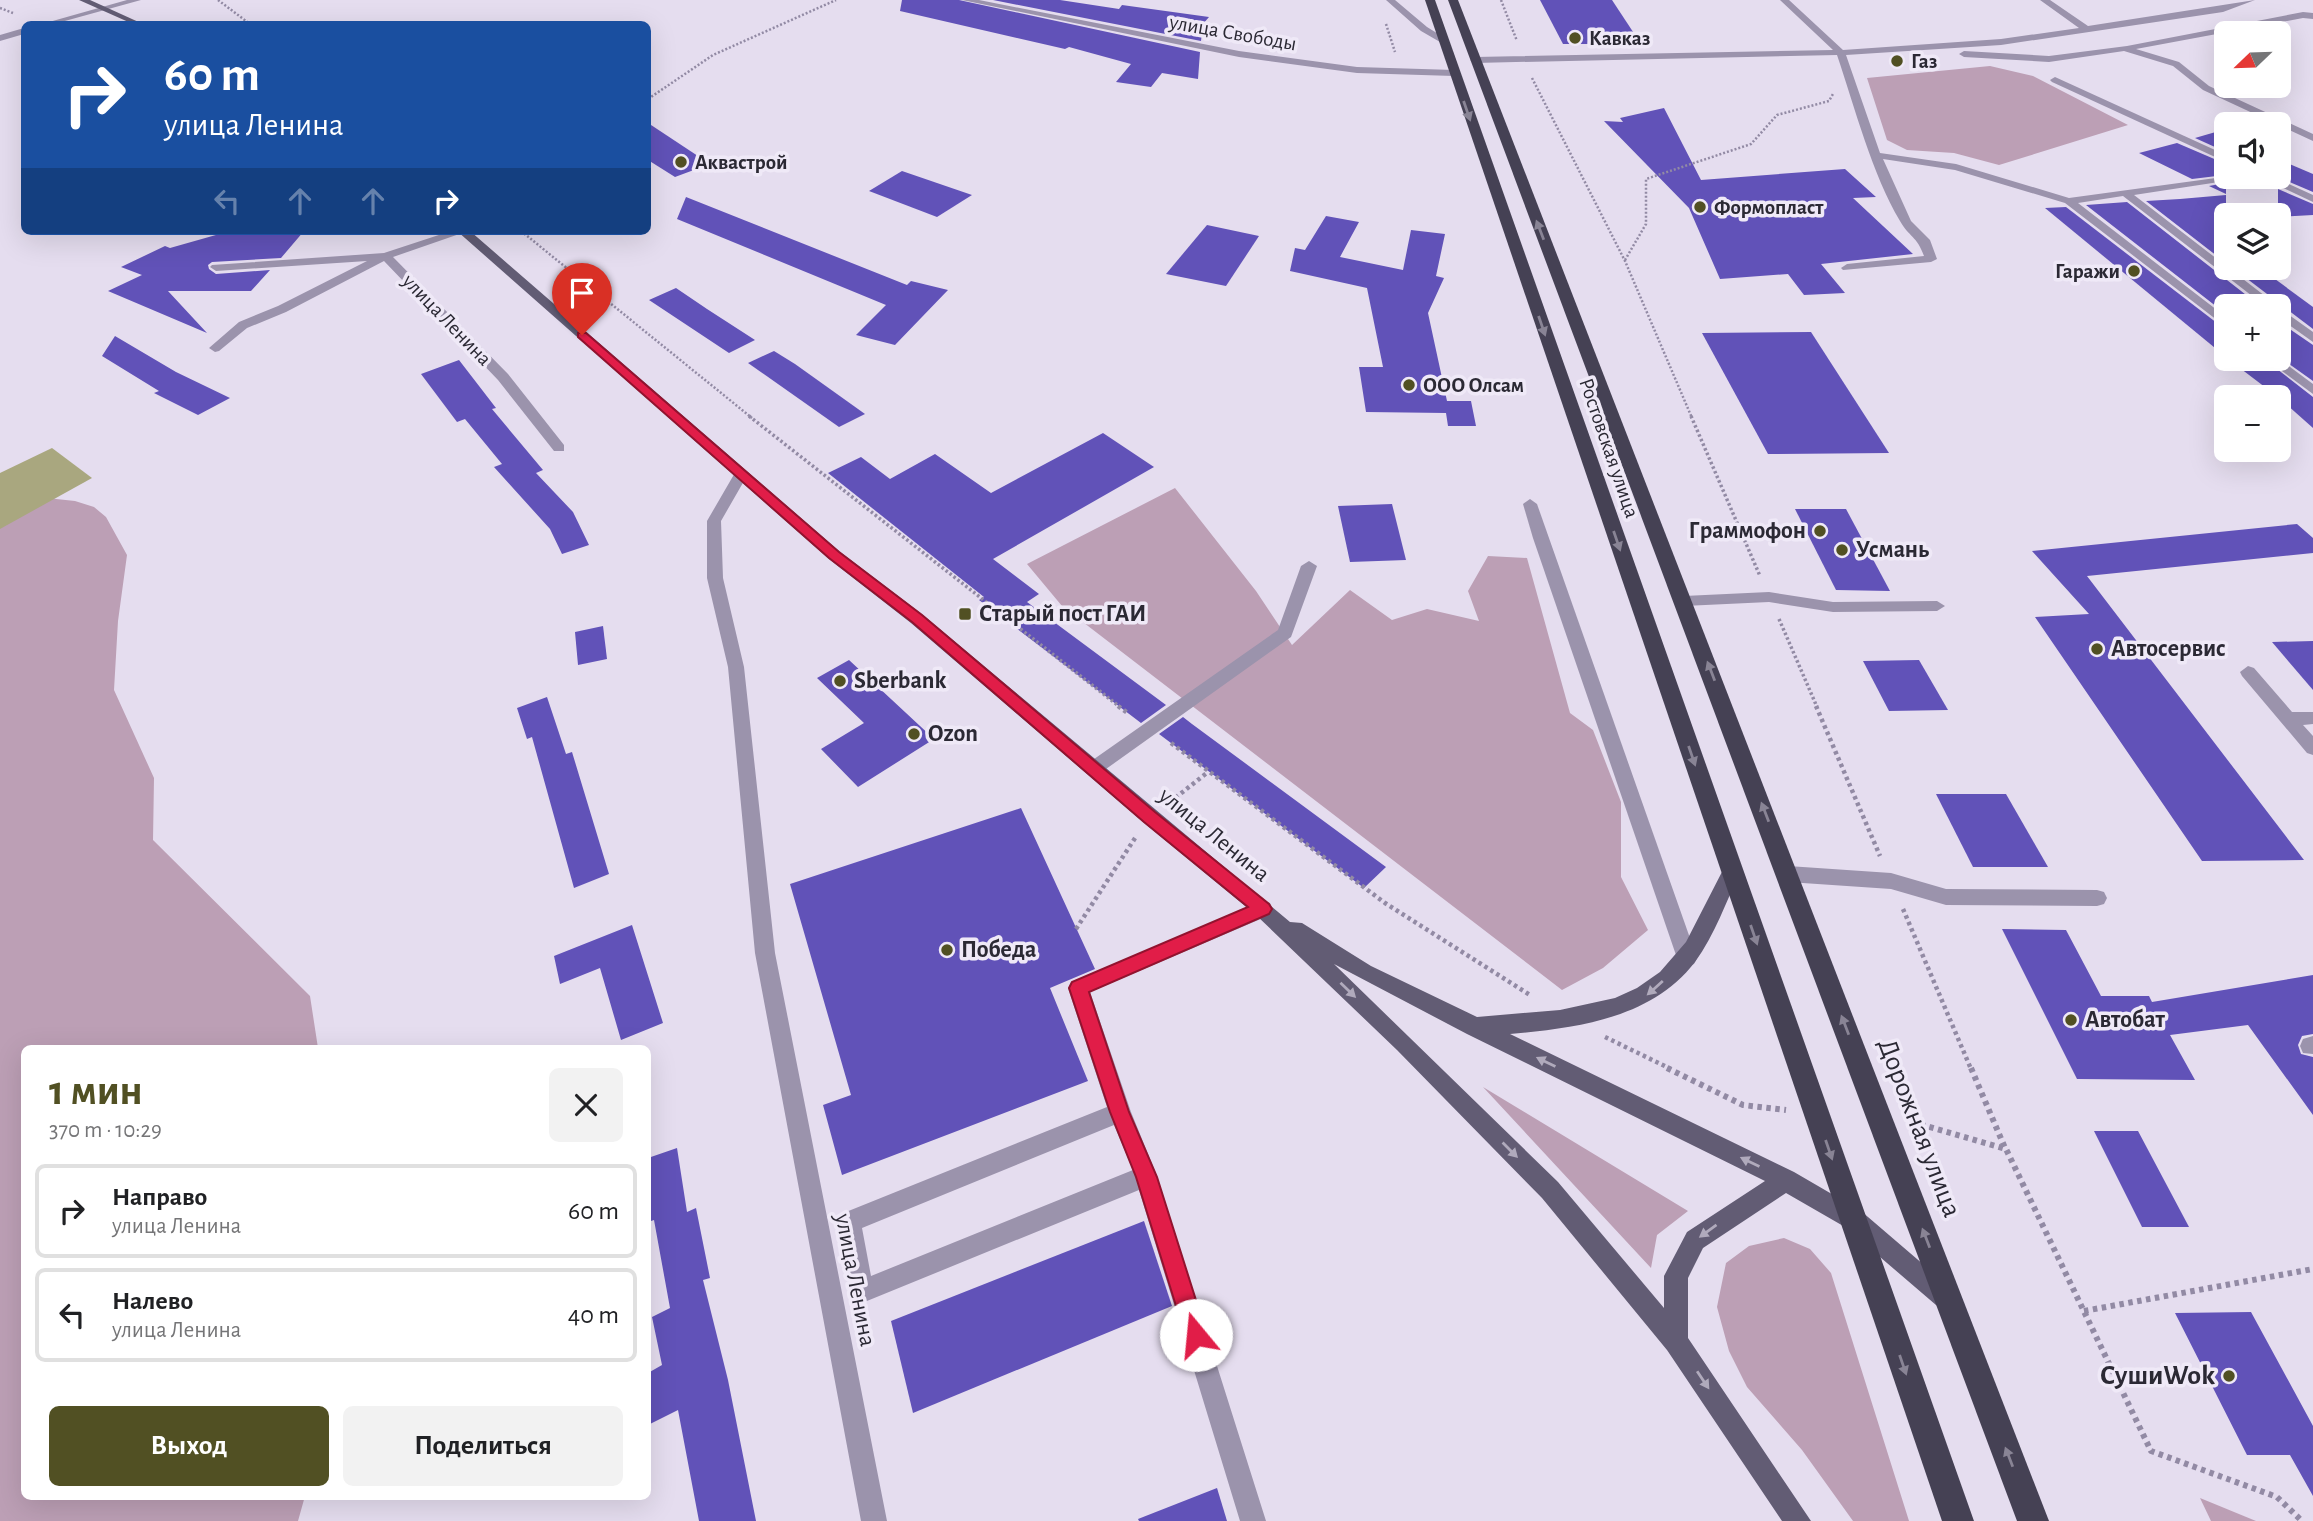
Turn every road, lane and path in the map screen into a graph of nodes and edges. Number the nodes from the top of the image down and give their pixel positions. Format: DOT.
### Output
graph roads {
  1 [pos="83,0"];
  2 [pos="137,0"];
  3 [pos="218,0"];
  4 [pos="836,0"];
  5 [pos="966,0"];
  6 [pos="1390,0"];
  7 [pos="1430,0"];
  8 [pos="1453,0"];
  9 [pos="1501,0"];
  10 [pos="1784,0"];
  11 [pos="2044,0"];
  12 [pos="2251,0"];
  13 [pos="103,8"];
  14 [pos="2313,16"];
  15 [pos="57,21"];
  16 [pos="132,21"];
  17 [pos="246,21"];
  18 [pos="1386,24"];
  19 [pos="2085,28"];
  20 [pos="21,32"];
  21 [pos="0,38"];
  22 [pos="1443,40"];
  23 [pos="2124,48"];
  24 [pos="1901,50"];
  25 [pos="1840,52"];
  26 [pos="1475,60"];
  27 [pos="1524,60"];
  28 [pos="1845,67"];
  29 [pos="1401,71"];
  30 [pos="1454,73"];
  31 [pos="2055,80"];
  32 [pos="651,96"];
  33 [pos="2313,138"];
  34 [pos="2214,153"];
  35 [pos="1876,155"];
  36 [pos="2214,180"];
  37 [pos="2291,189"];
  38 [pos="2125,193"];
  39 [pos="2313,199"];
  40 [pos="2069,201"];
  41 [pos="451,235"];
  42 [pos="468,235"];
  43 [pos="385,256"];
  44 [pos="1625,261"];
  45 [pos="216,267"];
  46 [pos="1847,268"];
  47 [pos="2256,294"];
  48 [pos="2214,314"];
  49 [pos="2291,322"];
  50 [pos="2313,338"];
  51 [pos="215,348"];
  52 [pos="2288,371"];
  53 [pos="2313,390"];
  54 [pos="559,448"];
  55 [pos="741,474"];
  56 [pos="1530,504"];
  57 [pos="1309,566"];
  58 [pos="1769,597"];
  59 [pos="1684,601"];
  60 [pos="1937,607"];
  61 [pos="2248,672"];
  62 [pos="2313,718"];
  63 [pos="2288,719"];
  64 [pos="2313,748"];
  65 [pos="1744,757"];
  66 [pos="1093,769"];
  67 [pos="1208,772"];
  68 [pos="1149,817"];
  69 [pos="1732,871"];
  70 [pos="1788,874"];
  71 [pos="1891,881"];
  72 [pos="2097,898"];
  73 [pos="1263,909"];
  74 [pos="1076,929"];
  75 [pos="1687,958"];
  76 [pos="1474,1027"];
  77 [pos="1120,1112"];
  78 [pos="1878,1113"];
  79 [pos="2006,1149"];
  80 [pos="1146,1177"];
  81 [pos="1786,1180"];
  82 [pos="1853,1219"];
  83 [pos="2313,1269"];
  84 [pos="1950,1302"];
  85 [pos="2084,1311"];
  86 [pos="1676,1341"];
  87 [pos="874,1521"];
  88 [pos="1253,1521"];
  89 [pos="1798,1521"];
  90 [pos="1958,1521"];
  91 [pos="2034,1521"];
  92 [pos="2302,1521"];
  1 -- 13 [label="main road"];
  2 -- 13 [label="street"];
  3 -- 17 [label="path"];
  4 -- 32 [label="path"];
  5 -- 29 [label="street, улица Свободы"];
  6 -- 22 [label="street"];
  7 -- 22 [label="highway, Ростовская улица"];
  8 -- 26 [label="highway, Ростовская улица"];
  9 -- 27 [label="path"];
  10 -- 25 [label="street"];
  11 -- 19 [label="street"];
  12 -- 19 [label="street"];
  13 -- 15 [label="street"];
  13 -- 16 [label="main road"];
  14 -- 23 [label="street"];
  18 -- 29 [label="path"];
  19 -- 24 [label="street"];
  20 -- 21 [label="street"];
  22 -- 30 [label="highway, Ростовская улица"];
  23 -- 24 [label="street"];
  23 -- 33 [label="street"];
  24 -- 25 [label="street"];
  25 -- 27 [label="street"];
  25 -- 28 [label="street"];
  26 -- 27 [label="street"];
  59 -- 26 [label="highway, Ростовская улица, one-way"];
  27 -- 44 [label="path"];
  28 -- 35 [label="street"];
  28 -- 44 [label="path"];
  29 -- 30 [label="street, улица Свободы"];
  30 -- 69 [label="highway, Ростовская улица, one-way"];
  31 -- 34 [label="street"];
  35 -- 40 [label="street"];
  35 -- 46 [label="street"];
  36 -- 38 [label="street"];
  37 -- 39 [label="street"];
  38 -- 40 [label="street"];
  38 -- 47 [label="street"];
  40 -- 48 [label="street"];
  41 -- 43 [label="street, улица Ленина"];
  42 -- 55 [label="main road, улица Ленина"];
  43 -- 45 [label="street"];
  43 -- 51 [label="street"];
  43 -- 54 [label="street, улица Ленина"];
  44 -- 58 [label="path"];
  49 -- 50 [label="street"];
  52 -- 53 [label="street"];
  55 -- 66 [label="main road, улица Ленина"];
  55 -- 87 [label="street, улица Ленина"];
  56 -- 75 [label="street"];
  57 -- 66 [label="street"];
  58 -- 59 [label="street"];
  58 -- 60 [label="street"];
  58 -- 71 [label="path"];
  65 -- 59 [label="highway, Ростовская улица, one-way"];
  61 -- 63 [label="street"];
  62 -- 63 [label="street"];
  63 -- 64 [label="street"];
  70 -- 65 [label="highway, Дорожная улица, one-way"];
  66 -- 68 [label="main road, улица Ленина"];
  67 -- 68 [label="path"];
  68 -- 73 [label="main road, улица Ленина"];
  68 -- 74 [label="path"];
  69 -- 75 [label="main road"];
  69 -- 82 [label="highway, one-way"];
  70 -- 71 [label="street"];
  78 -- 70 [label="highway, Дорожная улица, one-way"];
  71 -- 72 [label="street"];
  71 -- 79 [label="path"];
  73 -- 76 [label="main road"];
  73 -- 77 [label="street, улица Ленина"];
  73 -- 86 [label="main road, one-way"];
  75 -- 76 [label="main road, one-way"];
  81 -- 76 [label="main road, one-way"];
  77 -- 80 [label="street, улица Ленина"];
  77 -- 80 [label="street"];
  78 -- 79 [label="path"];
  84 -- 78 [label="highway, Дорожная улица, one-way"];
  79 -- 85 [label="path"];
  80 -- 88 [label="street, улица Ленина"];
  81 -- 82 [label="main road"];
  81 -- 86 [label="main road, one-way"];
  82 -- 84 [label="main road"];
  82 -- 90 [label="highway, one-way"];
  83 -- 85 [label="path"];
  91 -- 84 [label="highway, Дорожная улица, one-way"];
  85 -- 92 [label="path"];
  86 -- 89 [label="main road, one-way"];
}
